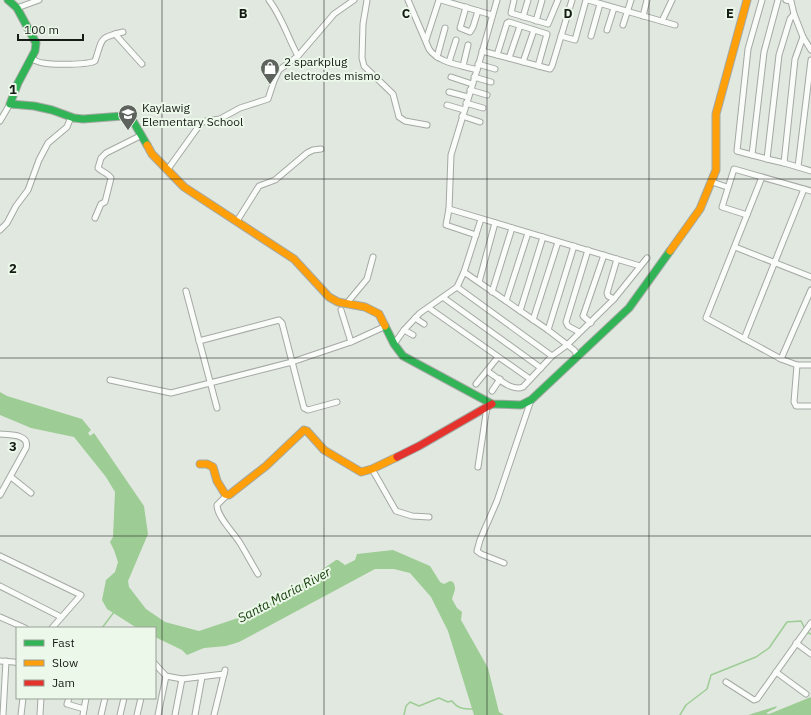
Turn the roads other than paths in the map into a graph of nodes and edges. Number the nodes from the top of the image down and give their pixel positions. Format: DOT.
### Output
graph roads {
  1 [pos="8,0"];
  2 [pos="38,0"];
  3 [pos="269,0"];
  4 [pos="354,0"];
  5 [pos="367,0"];
  6 [pos="408,0"];
  7 [pos="440,0"];
  8 [pos="495,0"];
  9 [pos="514,0"];
  10 [pos="528,0"];
  11 [pos="542,0"];
  12 [pos="558,0"];
  13 [pos="572,0"];
  14 [pos="587,0"];
  15 [pos="631,0"];
  16 [pos="647,0"];
  17 [pos="672,0"];
  18 [pos="747,0"];
  19 [pos="762,0"];
  20 [pos="778,0"];
  21 [pos="786,0"];
  22 [pos="600,4"];
  23 [pos="466,7"];
  24 [pos="17,8"];
  25 [pos="614,8"];
  26 [pos="478,11"];
  27 [pos="628,11"];
  28 [pos="794,14"];
  29 [pos="492,15"];
  30 [pos="643,16"];
  31 [pos="523,17"];
  32 [pos="536,21"];
  33 [pos="662,21"];
  34 [pos="623,25"];
  35 [pos="675,25"];
  36 [pos="520,26"];
  37 [pos="445,28"];
  38 [pos="534,30"];
  39 [pos="606,30"];
  40 [pos="123,32"];
  41 [pos="115,34"];
  42 [pos="561,36"];
  43 [pos="591,36"];
  44 [pos="803,37"];
  45 [pos="426,40"];
  46 [pos="456,40"];
  47 [pos="468,45"];
  48 [pos="811,50"];
  49 [pos="482,51"];
  50 [pos="497,55"];
  51 [pos="298,56"];
  52 [pos="437,57"];
  53 [pos="509,58"];
  54 [pos="31,59"];
  55 [pos="811,60"];
  56 [pos="449,62"];
  57 [pos="523,62"];
  58 [pos="142,64"];
  59 [pos="478,64"];
  60 [pos="463,66"];
  61 [pos="538,66"];
  62 [pos="495,69"];
  63 [pos="476,70"];
  64 [pos="451,77"];
  65 [pos="474,77"];
  66 [pos="491,82"];
  67 [pos="472,84"];
  68 [pos="470,90"];
  69 [pos="450,92"];
  70 [pos="487,95"];
  71 [pos="468,96"];
  72 [pos="466,103"];
  73 [pos="10,104"];
  74 [pos="447,105"];
  75 [pos="483,108"];
  76 [pos="464,110"];
  77 [pos="462,116"];
  78 [pos="71,117"];
  79 [pos="0,121"];
  80 [pos="480,122"];
  81 [pos="427,125"];
  82 [pos="142,135"];
  83 [pos="321,149"];
  84 [pos="752,155"];
  85 [pos="768,159"];
  86 [pos="784,163"];
  87 [pos="798,167"];
  88 [pos="168,169"];
  89 [pos="811,171"];
  90 [pos="762,177"];
  91 [pos="712,182"];
  92 [pos="727,187"];
  93 [pos="804,189"];
  94 [pos="811,192"];
  95 [pos="448,209"];
  96 [pos="747,215"];
  97 [pos="95,218"];
  98 [pos="481,219"];
  99 [pos="237,220"];
  100 [pos="496,223"];
  101 [pos="512,228"];
  102 [pos="0,230"];
  103 [pos="528,233"];
  104 [pos="476,235"];
  105 [pos="543,237"];
  106 [pos="558,242"];
  107 [pos="574,246"];
  108 [pos="735,247"];
  109 [pos="588,250"];
  110 [pos="604,255"];
  111 [pos="373,257"];
  112 [pos="647,258"];
  113 [pos="617,259"];
  114 [pos="774,263"];
  115 [pos="640,266"];
  116 [pos="464,272"];
  117 [pos="811,277"];
  118 [pos="479,282"];
  119 [pos="457,287"];
  120 [pos="811,290"];
  121 [pos="186,291"];
  122 [pos="492,292"];
  123 [pos="444,298"];
  124 [pos="614,299"];
  125 [pos="506,301"];
  126 [pos="347,303"];
  127 [pos="429,308"];
  128 [pos="341,310"];
  129 [pos="520,311"];
  130 [pos="415,318"];
  131 [pos="533,320"];
  132 [pos="591,322"];
  133 [pos="424,324"];
  134 [pos="386,326"];
  135 [pos="404,330"];
  136 [pos="548,330"];
  137 [pos="579,332"];
  138 [pos="413,335"];
  139 [pos="744,339"];
  140 [pos="199,341"];
  141 [pos="351,342"];
  142 [pos="394,344"];
  143 [pos="567,345"];
  144 [pos="552,356"];
  145 [pos="578,356"];
  146 [pos="498,357"];
  147 [pos="781,359"];
  148 [pos="292,362"];
  149 [pos="797,365"];
  150 [pos="811,365"];
  151 [pos="541,368"];
  152 [pos="487,371"];
  153 [pos="500,379"];
  154 [pos="530,379"];
  155 [pos="110,380"];
  156 [pos="210,382"];
  157 [pos="476,384"];
  158 [pos="492,391"];
  159 [pos="531,400"];
  160 [pos="337,402"];
  161 [pos="489,406"];
  162 [pos="811,406"];
  163 [pos="217,408"];
  164 [pos="0,434"];
  165 [pos="200,464"];
  166 [pos="478,467"];
  167 [pos="372,469"];
  168 [pos="11,477"];
  169 [pos="31,492"];
  170 [pos="0,495"];
  171 [pos="227,495"];
  172 [pos="429,517"];
  173 [pos="0,556"];
  174 [pos="504,563"];
  175 [pos="258,574"];
  176 [pos="0,586"];
  177 [pos="61,616"];
  178 [pos="0,617"];
  179 [pos="811,623"];
  180 [pos="23,627"];
  181 [pos="53,627"];
  182 [pos="796,642"];
  183 [pos="811,654"];
  184 [pos="0,661"];
  185 [pos="6,661"];
  186 [pos="16,663"];
  187 [pos="156,665"];
  188 [pos="776,672"];
  189 [pos="166,676"];
  190 [pos="202,677"];
  191 [pos="182,679"];
  192 [pos="726,682"];
  193 [pos="806,694"];
  194 [pos="23,699"];
  195 [pos="41,699"];
  196 [pos="69,699"];
  197 [pos="86,699"];
  198 [pos="105,699"];
  199 [pos="124,699"];
  200 [pos="141,699"];
  201 [pos="84,709"];
  202 [pos="3,715"];
  203 [pos="21,715"];
  204 [pos="40,715"];
  205 [pos="82,715"];
  206 [pos="101,715"];
  207 [pos="120,715"];
  208 [pos="137,715"];
  209 [pos="158,715"];
  210 [pos="175,715"];
  211 [pos="195,715"];
  212 [pos="214,715"];
  1 -- 24 [label="street"];
  2 -- 24 [label="street"];
  3 -- 51 [label="street"];
  4 -- 51 [label="street"];
  5 -- 81 [label="street"];
  6 -- 45 [label="street"];
  7 -- 23 [label="street"];
  7 -- 45 [label="street"];
  8 -- 29 [label="street"];
  9 -- 31 [label="street"];
  10 -- 31 [label="street"];
  11 -- 32 [label="street"];
  12 -- 32 [label="street"];
  13 -- 42 [label="street"];
  14 -- 22 [label="street"];
  14 -- 42 [label="street"];
  15 -- 27 [label="street"];
  16 -- 30 [label="street"];
  17 -- 33 [label="street"];
  18 -- 91 [label="street"];
  19 -- 84 [label="street"];
  20 -- 84 [label="street"];
  21 -- 28 [label="street"];
  22 -- 25 [label="street"];
  22 -- 43 [label="street"];
  23 -- 26 [label="street"];
  23 -- 26 [label="street"];
  24 -- 54 [label="street"];
  25 -- 27 [label="street"];
  25 -- 39 [label="street"];
  26 -- 29 [label="street"];
  27 -- 30 [label="street"];
  27 -- 34 [label="street"];
  28 -- 44 [label="street"];
  28 -- 85 [label="street"];
  29 -- 49 [label="street"];
  30 -- 33 [label="street"];
  31 -- 32 [label="street"];
  33 -- 35 [label="street"];
  36 -- 38 [label="street"];
  36 -- 50 [label="street"];
  36 -- 53 [label="street"];
  37 -- 52 [label="street"];
  38 -- 57 [label="street"];
  38 -- 61 [label="street"];
  40 -- 41 [label="street"];
  41 -- 54 [label="street"];
  41 -- 58 [label="street"];
  42 -- 61 [label="street"];
  44 -- 48 [label="street"];
  44 -- 86 [label="street"];
  45 -- 52 [label="street"];
  46 -- 56 [label="street"];
  47 -- 60 [label="street"];
  49 -- 50 [label="street"];
  49 -- 59 [label="street"];
  50 -- 53 [label="street"];
  51 -- 88 [label="street"];
  52 -- 56 [label="street"];
  53 -- 57 [label="street"];
  54 -- 73 [label="street"];
  55 -- 87 [label="street"];
  56 -- 60 [label="street"];
  57 -- 61 [label="street"];
  59 -- 62 [label="street"];
  59 -- 63 [label="street"];
  60 -- 63 [label="street"];
  63 -- 65 [label="street"];
  64 -- 67 [label="street"];
  65 -- 66 [label="street"];
  65 -- 67 [label="street"];
  67 -- 68 [label="street"];
  68 -- 70 [label="street"];
  68 -- 71 [label="street"];
  69 -- 71 [label="street"];
  71 -- 72 [label="street"];
  72 -- 75 [label="street"];
  72 -- 76 [label="street"];
  73 -- 78 [label="street"];
  73 -- 79 [label="street"];
  74 -- 76 [label="street"];
  76 -- 77 [label="street"];
  77 -- 80 [label="street"];
  77 -- 95 [label="street"];
  78 -- 82 [label="street"];
  78 -- 102 [label="street"];
  82 -- 88 [label="street"];
  82 -- 97 [label="street"];
  83 -- 99 [label="street"];
  84 -- 85 [label="street"];
  85 -- 86 [label="street"];
  86 -- 87 [label="street"];
  87 -- 89 [label="street"];
  88 -- 99 [label="street"];
  90 -- 92 [label="street"];
  90 -- 93 [label="street"];
  90 -- 96 [label="street"];
  91 -- 92 [label="street"];
  91 -- 145 [label="street"];
  92 -- 96 [label="street"];
  93 -- 94 [label="street"];
  93 -- 114 [label="street"];
  95 -- 98 [label="street"];
  95 -- 104 [label="street"];
  96 -- 108 [label="street"];
  98 -- 100 [label="street"];
  98 -- 104 [label="street"];
  99 -- 126 [label="street"];
  100 -- 101 [label="street"];
  100 -- 118 [label="street"];
  101 -- 103 [label="street"];
  101 -- 122 [label="street"];
  103 -- 105 [label="street"];
  103 -- 125 [label="street"];
  104 -- 116 [label="street"];
  105 -- 106 [label="street"];
  105 -- 129 [label="street"];
  106 -- 107 [label="street"];
  106 -- 131 [label="street"];
  107 -- 109 [label="street"];
  107 -- 136 [label="street"];
  108 -- 114 [label="street"];
  108 -- 139 [label="street"];
  109 -- 110 [label="street"];
  109 -- 137 [label="street"];
  110 -- 113 [label="street"];
  110 -- 132 [label="street"];
  111 -- 126 [label="street"];
  112 -- 115 [label="street"];
  113 -- 115 [label="street"];
  113 -- 124 [label="street"];
  114 -- 117 [label="street"];
  114 -- 139 [label="street"];
  115 -- 124 [label="street"];
  116 -- 118 [label="street"];
  116 -- 119 [label="street"];
  118 -- 122 [label="street"];
  119 -- 123 [label="street"];
  119 -- 144 [label="street"];
  120 -- 147 [label="street"];
  121 -- 140 [label="street"];
  122 -- 125 [label="street"];
  123 -- 127 [label="street"];
  123 -- 151 [label="street"];
  124 -- 132 [label="street"];
  125 -- 129 [label="street"];
  126 -- 134 [label="street"];
  127 -- 130 [label="street"];
  127 -- 146 [label="street"];
  128 -- 141 [label="street"];
  129 -- 131 [label="street"];
  130 -- 133 [label="street"];
  130 -- 135 [label="street"];
  131 -- 136 [label="street"];
  132 -- 137 [label="street"];
  134 -- 141 [label="street"];
  134 -- 142 [label="street"];
  135 -- 138 [label="street"];
  135 -- 142 [label="street"];
  136 -- 143 [label="street"];
  137 -- 143 [label="street"];
  139 -- 147 [label="street"];
  140 -- 148 [label="street"];
  140 -- 156 [label="street"];
  141 -- 148 [label="street"];
  142 -- 161 [label="street"];
  143 -- 144 [label="street"];
  143 -- 145 [label="street"];
  144 -- 151 [label="street"];
  145 -- 159 [label="street"];
  146 -- 152 [label="street"];
  146 -- 154 [label="street"];
  147 -- 149 [label="street"];
  148 -- 156 [label="street"];
  148 -- 160 [label="street"];
  149 -- 150 [label="street"];
  149 -- 162 [label="street"];
  151 -- 154 [label="street"];
  152 -- 153 [label="street"];
  152 -- 157 [label="street"];
  153 -- 154 [label="street"];
  153 -- 158 [label="street"];
  155 -- 156 [label="street"];
  156 -- 163 [label="street"];
  159 -- 161 [label="street"];
  159 -- 174 [label="street"];
  161 -- 166 [label="street"];
  161 -- 167 [label="street"];
  164 -- 168 [label="street"];
  165 -- 171 [label="street"];
  167 -- 171 [label="street"];
  167 -- 172 [label="street"];
  168 -- 169 [label="street"];
  168 -- 170 [label="street"];
  171 -- 175 [label="street"];
  173 -- 177 [label="street"];
  176 -- 177 [label="street"];
  177 -- 181 [label="street"];
  178 -- 180 [label="street"];
  179 -- 182 [label="street"];
  182 -- 183 [label="street"];
  182 -- 188 [label="street"];
  184 -- 185 [label="street"];
  185 -- 186 [label="street"];
  185 -- 202 [label="street"];
  187 -- 189 [label="street"];
  188 -- 192 [label="street"];
  188 -- 193 [label="street"];
  189 -- 191 [label="street"];
  189 -- 209 [label="street"];
  190 -- 191 [label="street"];
  190 -- 211 [label="street"];
  190 -- 212 [label="street"];
  191 -- 210 [label="street"];
  194 -- 203 [label="street"];
  195 -- 204 [label="street"];
  196 -- 201 [label="street"];
  197 -- 201 [label="street"];
  198 -- 206 [label="street"];
  199 -- 207 [label="street"];
  200 -- 208 [label="street"];
  201 -- 205 [label="street"];
}
